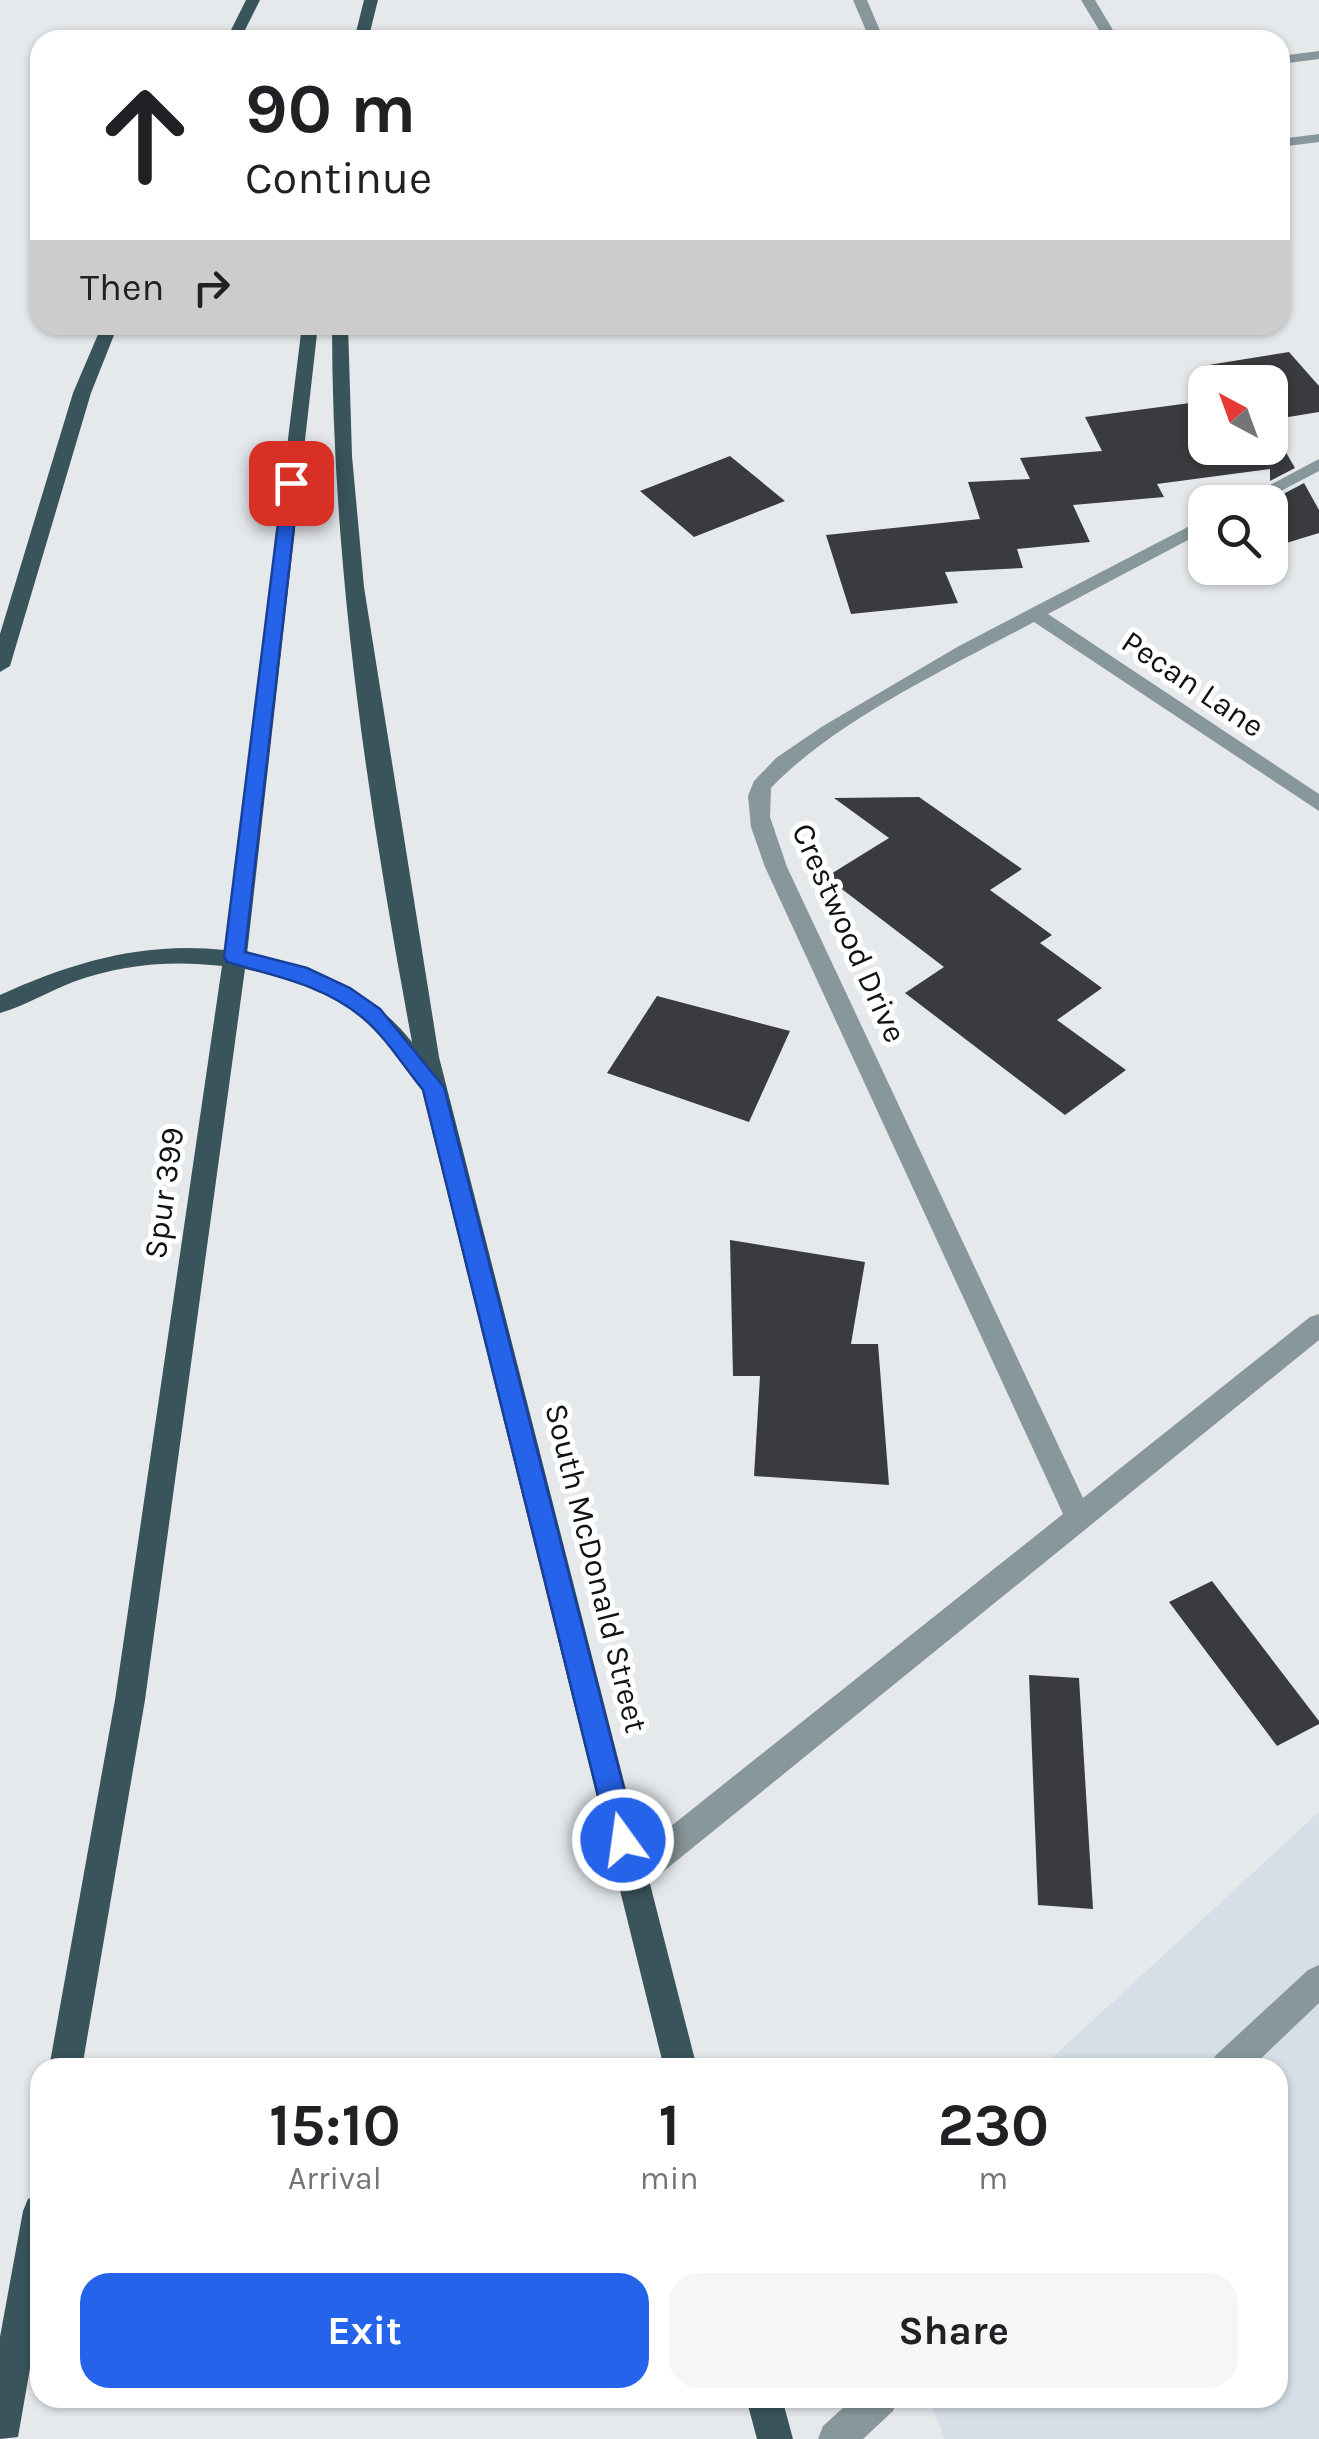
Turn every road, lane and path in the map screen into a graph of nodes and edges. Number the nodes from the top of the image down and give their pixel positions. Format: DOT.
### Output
graph roads {
  1 [pos="253,0"];
  2 [pos="371,0"];
  3 [pos="860,0"];
  4 [pos="1088,0"];
  5 [pos="238,30"];
  6 [pos="364,30"];
  7 [pos="873,30"];
  8 [pos="1106,30"];
  9 [pos="1319,55"];
  10 [pos="1290,59"];
  11 [pos="1319,138"];
  12 [pos="1290,142"];
  13 [pos="106,335"];
  14 [pos="309,335"];
  15 [pos="340,335"];
  16 [pos="1319,464"];
  17 [pos="1279,485"];
  18 [pos="1188,533"];
  19 [pos="1034,614"];
  20 [pos="0,666"];
  21 [pos="1319,804"];
  22 [pos="234,957"];
  23 [pos="0,1005"];
  24 [pos="433,1087"];
  25 [pos="1319,1324"];
  26 [pos="1080,1520"];
  27 [pos="632,1878"];
  28 [pos="1319,1981"];
  29 [pos="68,2058"];
  30 [pos="677,2058"];
  31 [pos="1238,2058"];
  32 [pos="30,2268"];
  33 [pos="767,2408"];
  34 [pos="869,2408"];
  35 [pos="0,2437"];
  36 [pos="775,2439"];
  37 [pos="836,2439"];
  1 -- 5 [label="main road"];
  2 -- 6 [label="main road"];
  3 -- 7 [label="lane"];
  4 -- 8 [label="lane"];
  9 -- 10 [label="lane"];
  11 -- 12 [label="lane"];
  13 -- 20 [label="main road"];
  14 -- 22 [label="main road, Spur 399"];
  15 -- 24 [label="main road, South McDonald Street"];
  16 -- 17 [label="lane"];
  18 -- 19 [label="lane, Crestwood Drive"];
  19 -- 21 [label="lane, Pecan Lane"];
  19 -- 26 [label="lane, Crestwood Drive"];
  22 -- 23 [label="main road"];
  22 -- 24 [label="main road"];
  22 -- 29 [label="main road, Spur 399"];
  24 -- 27 [label="main road, South McDonald Street"];
  25 -- 26 [label="lane"];
  26 -- 27 [label="lane"];
  27 -- 30 [label="main road, South McDonald Street"];
  28 -- 31 [label="lane"];
  32 -- 35 [label="main road"];
  33 -- 36 [label="main road"];
  34 -- 37 [label="lane"];
}
